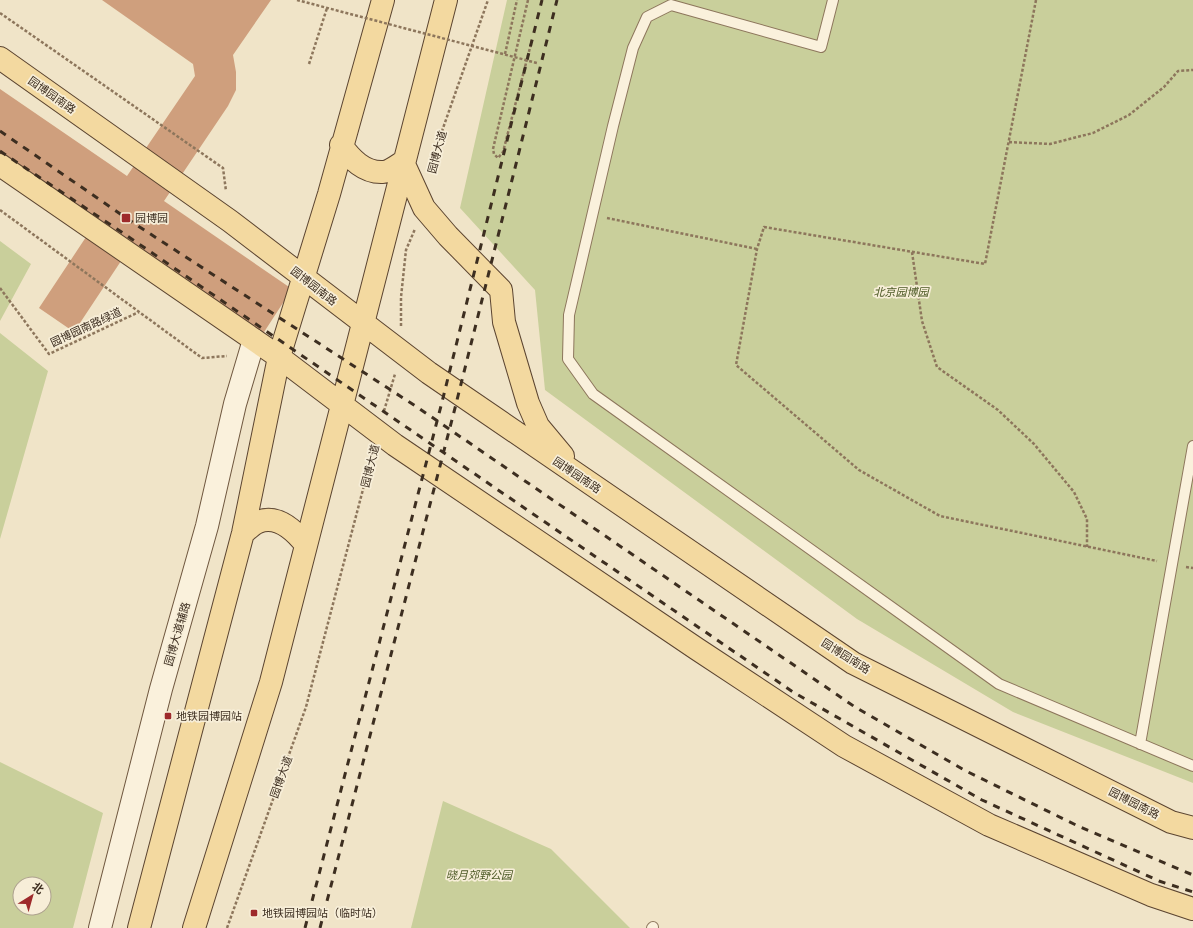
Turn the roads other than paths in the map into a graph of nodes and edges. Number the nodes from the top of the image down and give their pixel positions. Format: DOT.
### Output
graph roads {
  1 [pos="383,0"];
  2 [pos="446,0"];
  3 [pos="833,0"];
  4 [pos="0,58"];
  5 [pos="341,145"];
  6 [pos="403,162"];
  7 [pos="0,165"];
  8 [pos="302,278"];
  9 [pos="363,324"];
  10 [pos="254,340"];
  11 [pos="279,357"];
  12 [pos="342,405"];
  13 [pos="1193,446"];
  14 [pos="582,478"];
  15 [pos="243,534"];
  16 [pos="306,545"];
  17 [pos="1140,744"];
  18 [pos="1193,766"];
  19 [pos="1193,828"];
  20 [pos="1193,910"];
  21 [pos="100,928"];
  22 [pos="140,928"];
  23 [pos="194,928"];
  1 -- 5 [label="main road"];
  2 -- 6 [label="main road"];
  3 -- 17 [label="lane"];
  4 -- 8 [label="main road, 园博园南路"];
  5 -- 6 [label="main road"];
  5 -- 8 [label="main road"];
  6 -- 9 [label="main road"];
  6 -- 14 [label="main road"];
  7 -- 10 [label="main road"];
  8 -- 9 [label="main road, 园博园南路"];
  8 -- 11 [label="main road"];
  9 -- 12 [label="main road"];
  9 -- 14 [label="main road, 园博园南路"];
  10 -- 11 [label="main road"];
  10 -- 21 [label="street, 园博大道辅路"];
  11 -- 12 [label="main road"];
  11 -- 15 [label="main road"];
  12 -- 16 [label="main road"];
  12 -- 20 [label="main road"];
  13 -- 17 [label="lane"];
  14 -- 19 [label="main road, 园博园南路"];
  15 -- 16 [label="main road"];
  15 -- 22 [label="main road"];
  16 -- 23 [label="main road"];
  17 -- 18 [label="lane"];
}
